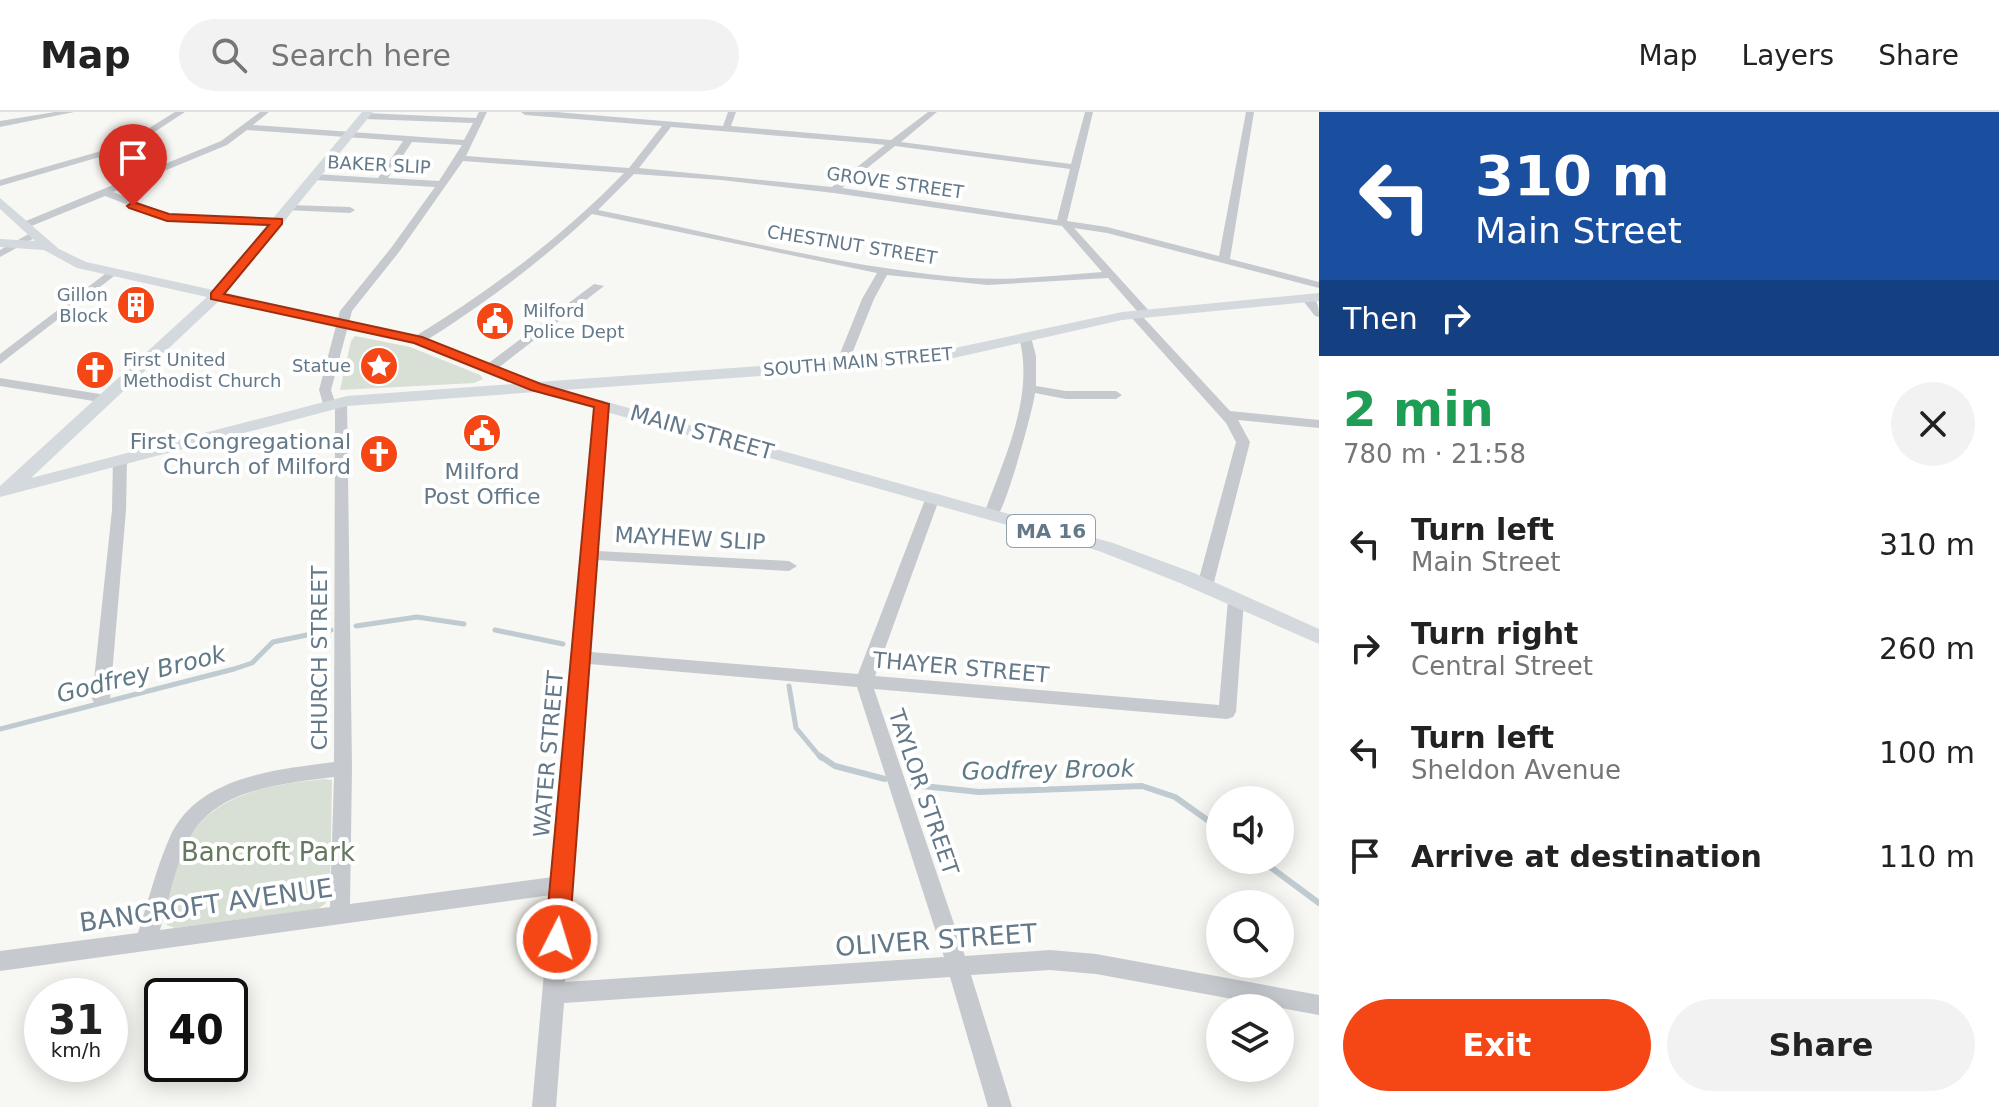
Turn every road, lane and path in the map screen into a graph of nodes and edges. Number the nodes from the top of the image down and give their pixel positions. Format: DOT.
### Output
graph roads {
  1 [pos="70,112"];
  2 [pos="181,112"];
  3 [pos="265,112"];
  4 [pos="525,112"];
  5 [pos="698,112"];
  6 [pos="732,112"];
  7 [pos="933,112"];
  8 [pos="1089,112"];
  9 [pos="1250,112"];
  10 [pos="367,114"];
  11 [pos="24,115"];
  12 [pos="602,115"];
  13 [pos="480,117"];
  14 [pos="0,124"];
  15 [pos="668,124"];
  16 [pos="691,126"];
  17 [pos="245,127"];
  18 [pos="726,128"];
  19 [pos="349,136"];
  20 [pos="409,139"];
  21 [pos="894,142"];
  22 [pos="467,143"];
  23 [pos="105,154"];
  24 [pos="460,158"];
  25 [pos="1075,167"];
  26 [pos="155,171"];
  27 [pos="634,171"];
  28 [pos="315,177"];
  29 [pos="381,181"];
  30 [pos="0,183"];
  31 [pos="441,184"];
  32 [pos="834,190"];
  33 [pos="104,192"];
  34 [pos="0,202"];
  35 [pos="289,208"];
  36 [pos="350,210"];
  37 [pos="590,211"];
  38 [pos="278,221"];
  39 [pos="1063,224"];
  40 [pos="29,230"];
  41 [pos="0,233"];
  42 [pos="0,243"];
  43 [pos="15,243"];
  44 [pos="48,246"];
  45 [pos="0,254"];
  46 [pos="1224,260"];
  47 [pos="884,270"];
  48 [pos="113,273"];
  49 [pos="1111,275"];
  50 [pos="1319,285"];
  51 [pos="598,286"];
  52 [pos="216,296"];
  53 [pos="1313,298"];
  54 [pos="1139,314"];
  55 [pos="1319,314"];
  56 [pos="343,323"];
  57 [pos="1025,337"];
  58 [pos="418,340"];
  59 [pos="0,360"];
  60 [pos="841,366"];
  61 [pos="490,368"];
  62 [pos="0,382"];
  63 [pos="536,387"];
  64 [pos="1031,389"];
  65 [pos="1116,395"];
  66 [pos="106,399"];
  67 [pos="335,403"];
  68 [pos="602,404"];
  69 [pos="1227,415"];
  70 [pos="1319,424"];
  71 [pos="120,460"];
  72 [pos="2,493"];
  73 [pos="933,497"];
  74 [pos="991,514"];
  75 [pos="588,555"];
  76 [pos="789,566"];
  77 [pos="1205,586"];
  78 [pos="1236,600"];
  79 [pos="1319,637"];
  80 [pos="580,657"];
  81 [pos="865,681"];
  82 [pos="101,699"];
  83 [pos="343,768"];
  84 [pos="562,885"];
  85 [pos="340,915"];
  86 [pos="146,941"];
  87 [pos="0,961"];
  88 [pos="958,967"];
  89 [pos="553,993"];
  90 [pos="1319,1005"];
  91 [pos="544,1107"];
  92 [pos="1000,1107"];
  1 -- 11 [label="street"];
  2 -- 23 [label="street"];
  3 -- 17 [label="street"];
  4 -- 12 [label="street"];
  5 -- 16 [label="street"];
  6 -- 18 [label="street"];
  7 -- 21 [label="street"];
  8 -- 25 [label="street"];
  9 -- 46 [label="street"];
  10 -- 13 [label="street"];
  10 -- 19 [label="main road"];
  11 -- 14 [label="street"];
  12 -- 15 [label="street"];
  13 -- 22 [label="street, CHURCH STREET"];
  15 -- 16 [label="street"];
  15 -- 27 [label="street"];
  16 -- 18 [label="street"];
  17 -- 19 [label="street"];
  17 -- 26 [label="street"];
  18 -- 21 [label="street"];
  19 -- 20 [label="street"];
  19 -- 28 [label="main road"];
  20 -- 22 [label="street"];
  20 -- 29 [label="street"];
  21 -- 25 [label="street"];
  21 -- 32 [label="street"];
  22 -- 24 [label="street, CHURCH STREET"];
  23 -- 26 [label="street"];
  23 -- 30 [label="street"];
  24 -- 27 [label="street, GROVE STREET"];
  24 -- 31 [label="street, CHURCH STREET"];
  25 -- 39 [label="street"];
  26 -- 33 [label="street"];
  27 -- 32 [label="street, GROVE STREET"];
  27 -- 37 [label="street"];
  28 -- 29 [label="street, BAKER SLIP"];
  28 -- 35 [label="main road"];
  29 -- 31 [label="street, BAKER SLIP"];
  31 -- 56 [label="street, CHURCH STREET"];
  32 -- 39 [label="street, GROVE STREET"];
  33 -- 38 [label="street"];
  33 -- 40 [label="street"];
  34 -- 40 [label="main road, MAIN STREET / MA 16"];
  35 -- 36 [label="street"];
  35 -- 38 [label="main road"];
  37 -- 47 [label="street, CHESTNUT STREET"];
  37 -- 58 [label="street"];
  38 -- 52 [label="main road"];
  39 -- 46 [label="street, GROVE STREET"];
  39 -- 49 [label="street"];
  40 -- 41 [label="main road"];
  40 -- 43 [label="street"];
  40 -- 44 [label="main road, MAIN STREET / MA 16"];
  42 -- 43 [label="main road"];
  43 -- 44 [label="main road"];
  43 -- 45 [label="street"];
  44 -- 48 [label="main road, MAIN STREET / MA 16"];
  46 -- 50 [label="street, GROVE STREET"];
  47 -- 49 [label="street, CHESTNUT STREET"];
  47 -- 60 [label="street"];
  48 -- 52 [label="main road, MAIN STREET / MA 16"];
  48 -- 59 [label="street"];
  49 -- 54 [label="street"];
  51 -- 61 [label="street"];
  52 -- 56 [label="main road, MAIN STREET / MA 16"];
  52 -- 66 [label="main road"];
  53 -- 54 [label="main road, SOUTH MAIN STREET"];
  53 -- 55 [label="street"];
  54 -- 57 [label="main road, SOUTH MAIN STREET"];
  54 -- 69 [label="street"];
  56 -- 58 [label="main road, MAIN STREET / MA 16"];
  56 -- 67 [label="street, CHURCH STREET"];
  57 -- 60 [label="main road, SOUTH MAIN STREET"];
  57 -- 64 [label="street"];
  58 -- 61 [label="main road, MAIN STREET / MA 16"];
  60 -- 63 [label="main road, SOUTH MAIN STREET"];
  61 -- 63 [label="main road, MAIN STREET / MA 16"];
  62 -- 66 [label="street"];
  63 -- 67 [label="main road, SOUTH MAIN STREET"];
  63 -- 68 [label="main road, MAIN STREET / MA 16"];
  64 -- 65 [label="street"];
  64 -- 74 [label="street"];
  66 -- 72 [label="main road"];
  67 -- 71 [label="main road, SOUTH MAIN STREET"];
  67 -- 83 [label="street, CHURCH STREET"];
  68 -- 73 [label="main road, MAIN STREET / MA 16"];
  68 -- 75 [label="street, WATER STREET"];
  69 -- 70 [label="street"];
  69 -- 77 [label="street"];
  71 -- 72 [label="main road, SOUTH MAIN STREET"];
  71 -- 82 [label="street"];
  73 -- 74 [label="main road, MAIN STREET / MA 16"];
  73 -- 81 [label="street"];
  74 -- 77 [label="main road, MAIN STREET / MA 16"];
  75 -- 76 [label="street, MAYHEW SLIP"];
  75 -- 80 [label="street, WATER STREET"];
  77 -- 78 [label="main road, MAIN STREET / MA 16"];
  78 -- 79 [label="main road, MAIN STREET / MA 16"];
  78 -- 81 [label="street, THAYER STREET"];
  80 -- 81 [label="street, THAYER STREET"];
  80 -- 84 [label="street, WATER STREET"];
  81 -- 88 [label="street, TAYLOR STREET"];
  83 -- 85 [label="street, CHURCH STREET"];
  83 -- 86 [label="street"];
  84 -- 85 [label="street, BANCROFT AVENUE"];
  84 -- 89 [label="street, WATER STREET"];
  85 -- 86 [label="street, BANCROFT AVENUE"];
  86 -- 87 [label="street, BANCROFT AVENUE"];
  88 -- 89 [label="street, OLIVER STREET"];
  88 -- 90 [label="street, OLIVER STREET"];
  88 -- 92 [label="street, TAYLOR STREET"];
  89 -- 91 [label="street, WATER STREET"];
}
